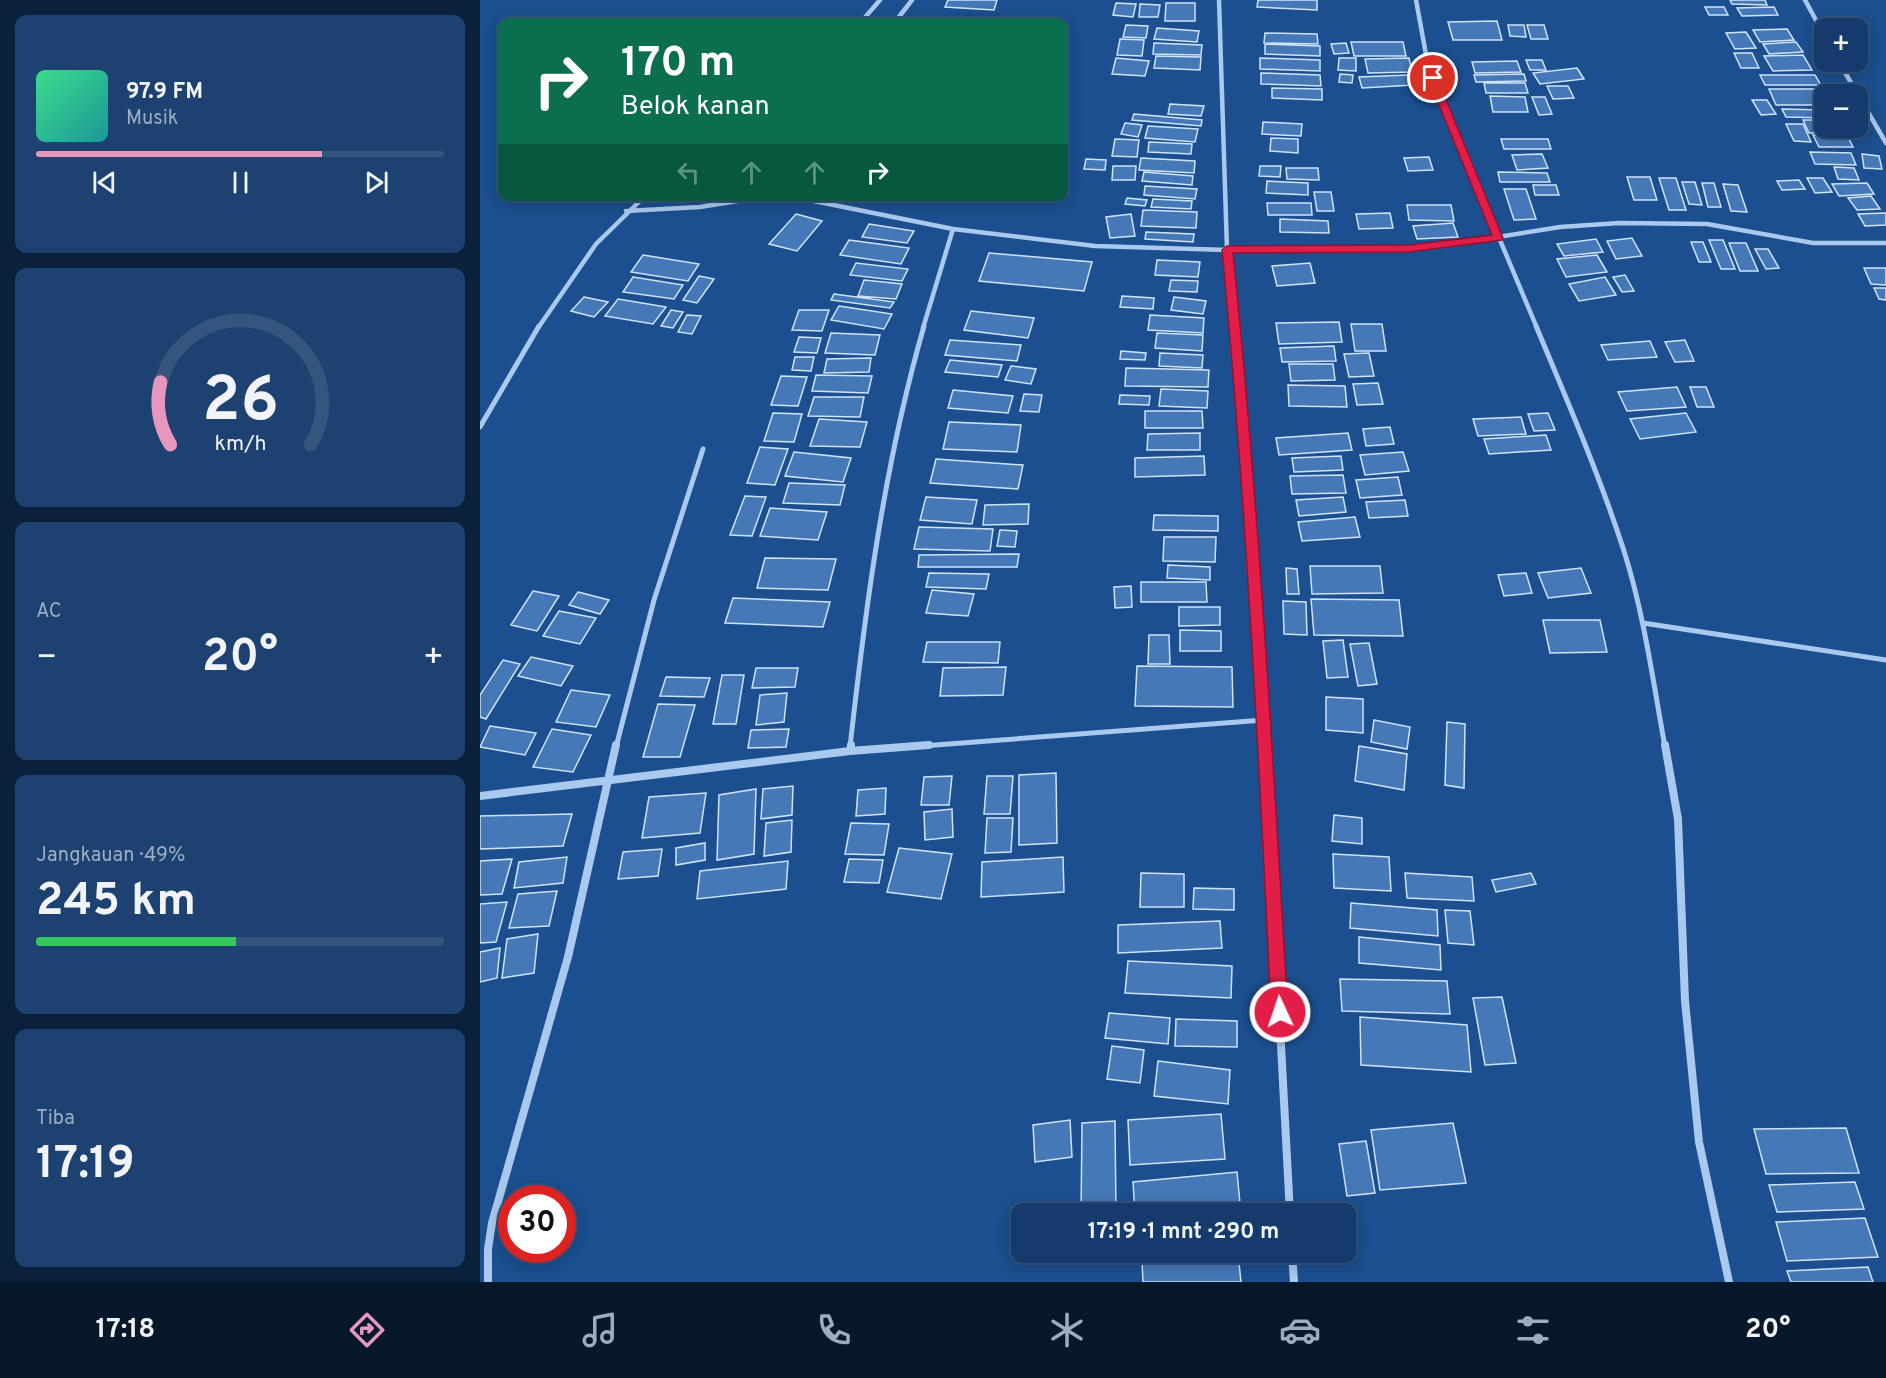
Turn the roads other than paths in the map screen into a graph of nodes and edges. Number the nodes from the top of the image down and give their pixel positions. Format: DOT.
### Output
graph roads {
  1 [pos="880,0"];
  2 [pos="912,0"];
  3 [pos="1219,0"];
  4 [pos="1416,0"];
  5 [pos="1804,0"];
  6 [pos="864,18"];
  7 [pos="898,18"];
  8 [pos="1814,18"];
  9 [pos="1845,72"];
  10 [pos="1886,143"];
  11 [pos="639,201"];
  12 [pos="737,201"];
  13 [pos="814,201"];
  14 [pos="626,211"];
  15 [pos="953,229"];
  16 [pos="1498,238"];
  17 [pos="1886,243"];
  18 [pos="1227,250"];
  19 [pos="480,427"];
  20 [pos="703,449"];
  21 [pos="1643,623"];
  22 [pos="1886,660"];
  23 [pos="1264,720"];
  24 [pos="850,751"];
  25 [pos="607,782"];
  26 [pos="480,796"];
  27 [pos="1289,1203"];
  28 [pos="1293,1263"];
  29 [pos="488,1282"];
  30 [pos="1294,1282"];
  31 [pos="1729,1282"];
  1 -- 6 [label="street"];
  2 -- 7 [label="street"];
  3 -- 18 [label="street"];
  4 -- 16 [label="street"];
  5 -- 8 [label="street"];
  9 -- 10 [label="street"];
  11 -- 14 [label="street"];
  12 -- 14 [label="street"];
  13 -- 15 [label="street"];
  14 -- 19 [label="street"];
  15 -- 18 [label="street"];
  15 -- 24 [label="street"];
  16 -- 17 [label="street"];
  16 -- 18 [label="street"];
  16 -- 21 [label="street"];
  18 -- 23 [label="street"];
  20 -- 25 [label="street"];
  21 -- 22 [label="street"];
  21 -- 31 [label="street"];
  23 -- 24 [label="street"];
  23 -- 27 [label="street"];
  24 -- 25 [label="street"];
  25 -- 26 [label="street"];
  25 -- 29 [label="street"];
  28 -- 30 [label="street"];
}
